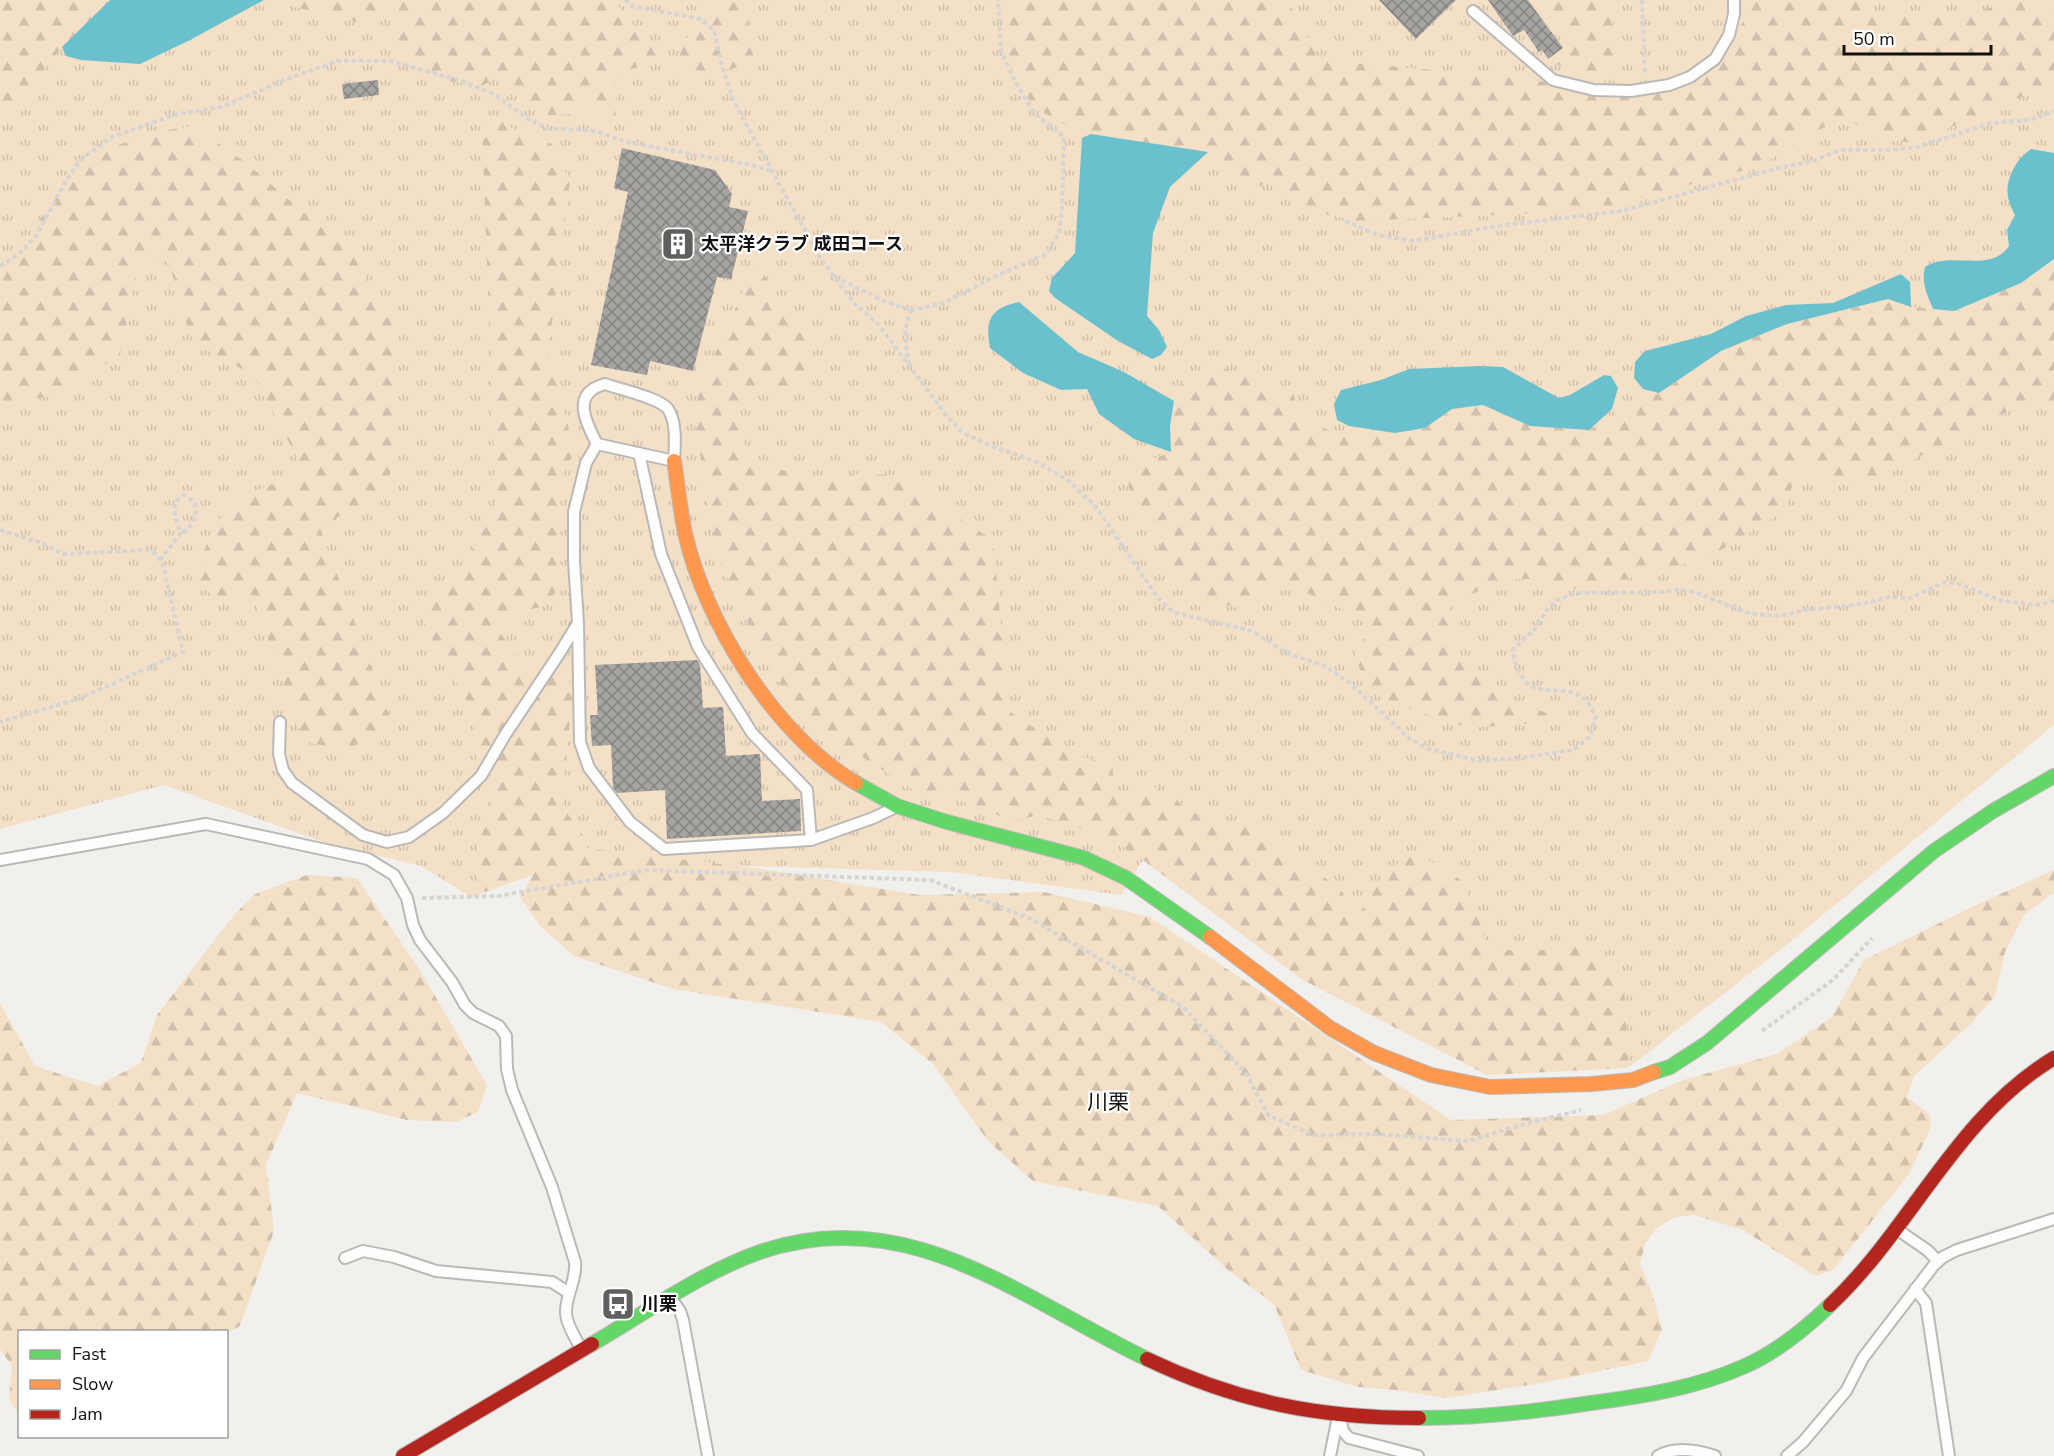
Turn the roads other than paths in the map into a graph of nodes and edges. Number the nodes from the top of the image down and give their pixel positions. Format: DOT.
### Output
graph roads {
  1 [pos="1734,0"];
  2 [pos="1473,12"];
  3 [pos="597,444"];
  4 [pos="639,453"];
  5 [pos="674,461"];
  6 [pos="578,623"];
  7 [pos="280,722"];
  8 [pos="2054,776"];
  9 [pos="897,806"];
  10 [pos="811,840"];
  11 [pos="0,860"];
  12 [pos="2054,1058"];
  13 [pos="2054,1219"];
  14 [pos="1896,1228"];
  15 [pos="345,1258"];
  16 [pos="1938,1261"];
  17 [pos="1915,1289"];
  18 [pos="569,1293"];
  19 [pos="671,1298"];
  20 [pos="581,1350"];
  21 [pos="1339,1414"];
  22 [pos="403,1456"];
  23 [pos="708,1456"];
  24 [pos="1330,1456"];
  25 [pos="1418,1456"];
  26 [pos="1658,1456"];
  27 [pos="1715,1456"];
  28 [pos="1786,1456"];
  29 [pos="1949,1456"];
  1 -- 2 [label="lane"];
  3 -- 4 [label="lane"];
  3 -- 5 [label="lane"];
  3 -- 6 [label="lane"];
  4 -- 5 [label="lane"];
  4 -- 10 [label="lane"];
  5 -- 9 [label="street"];
  6 -- 7 [label="lane"];
  6 -- 10 [label="lane"];
  8 -- 9 [label="street"];
  9 -- 10 [label="lane"];
  11 -- 18 [label="lane"];
  12 -- 14 [label="street"];
  13 -- 16 [label="lane"];
  14 -- 16 [label="lane"];
  14 -- 21 [label="street"];
  15 -- 18 [label="lane"];
  16 -- 17 [label="lane"];
  17 -- 28 [label="lane"];
  17 -- 29 [label="lane"];
  18 -- 20 [label="lane"];
  19 -- 20 [label="street"];
  19 -- 21 [label="street"];
  19 -- 23 [label="lane"];
  20 -- 22 [label="street"];
  21 -- 24 [label="lane"];
  21 -- 25 [label="lane"];
  26 -- 27 [label="lane"];
}
